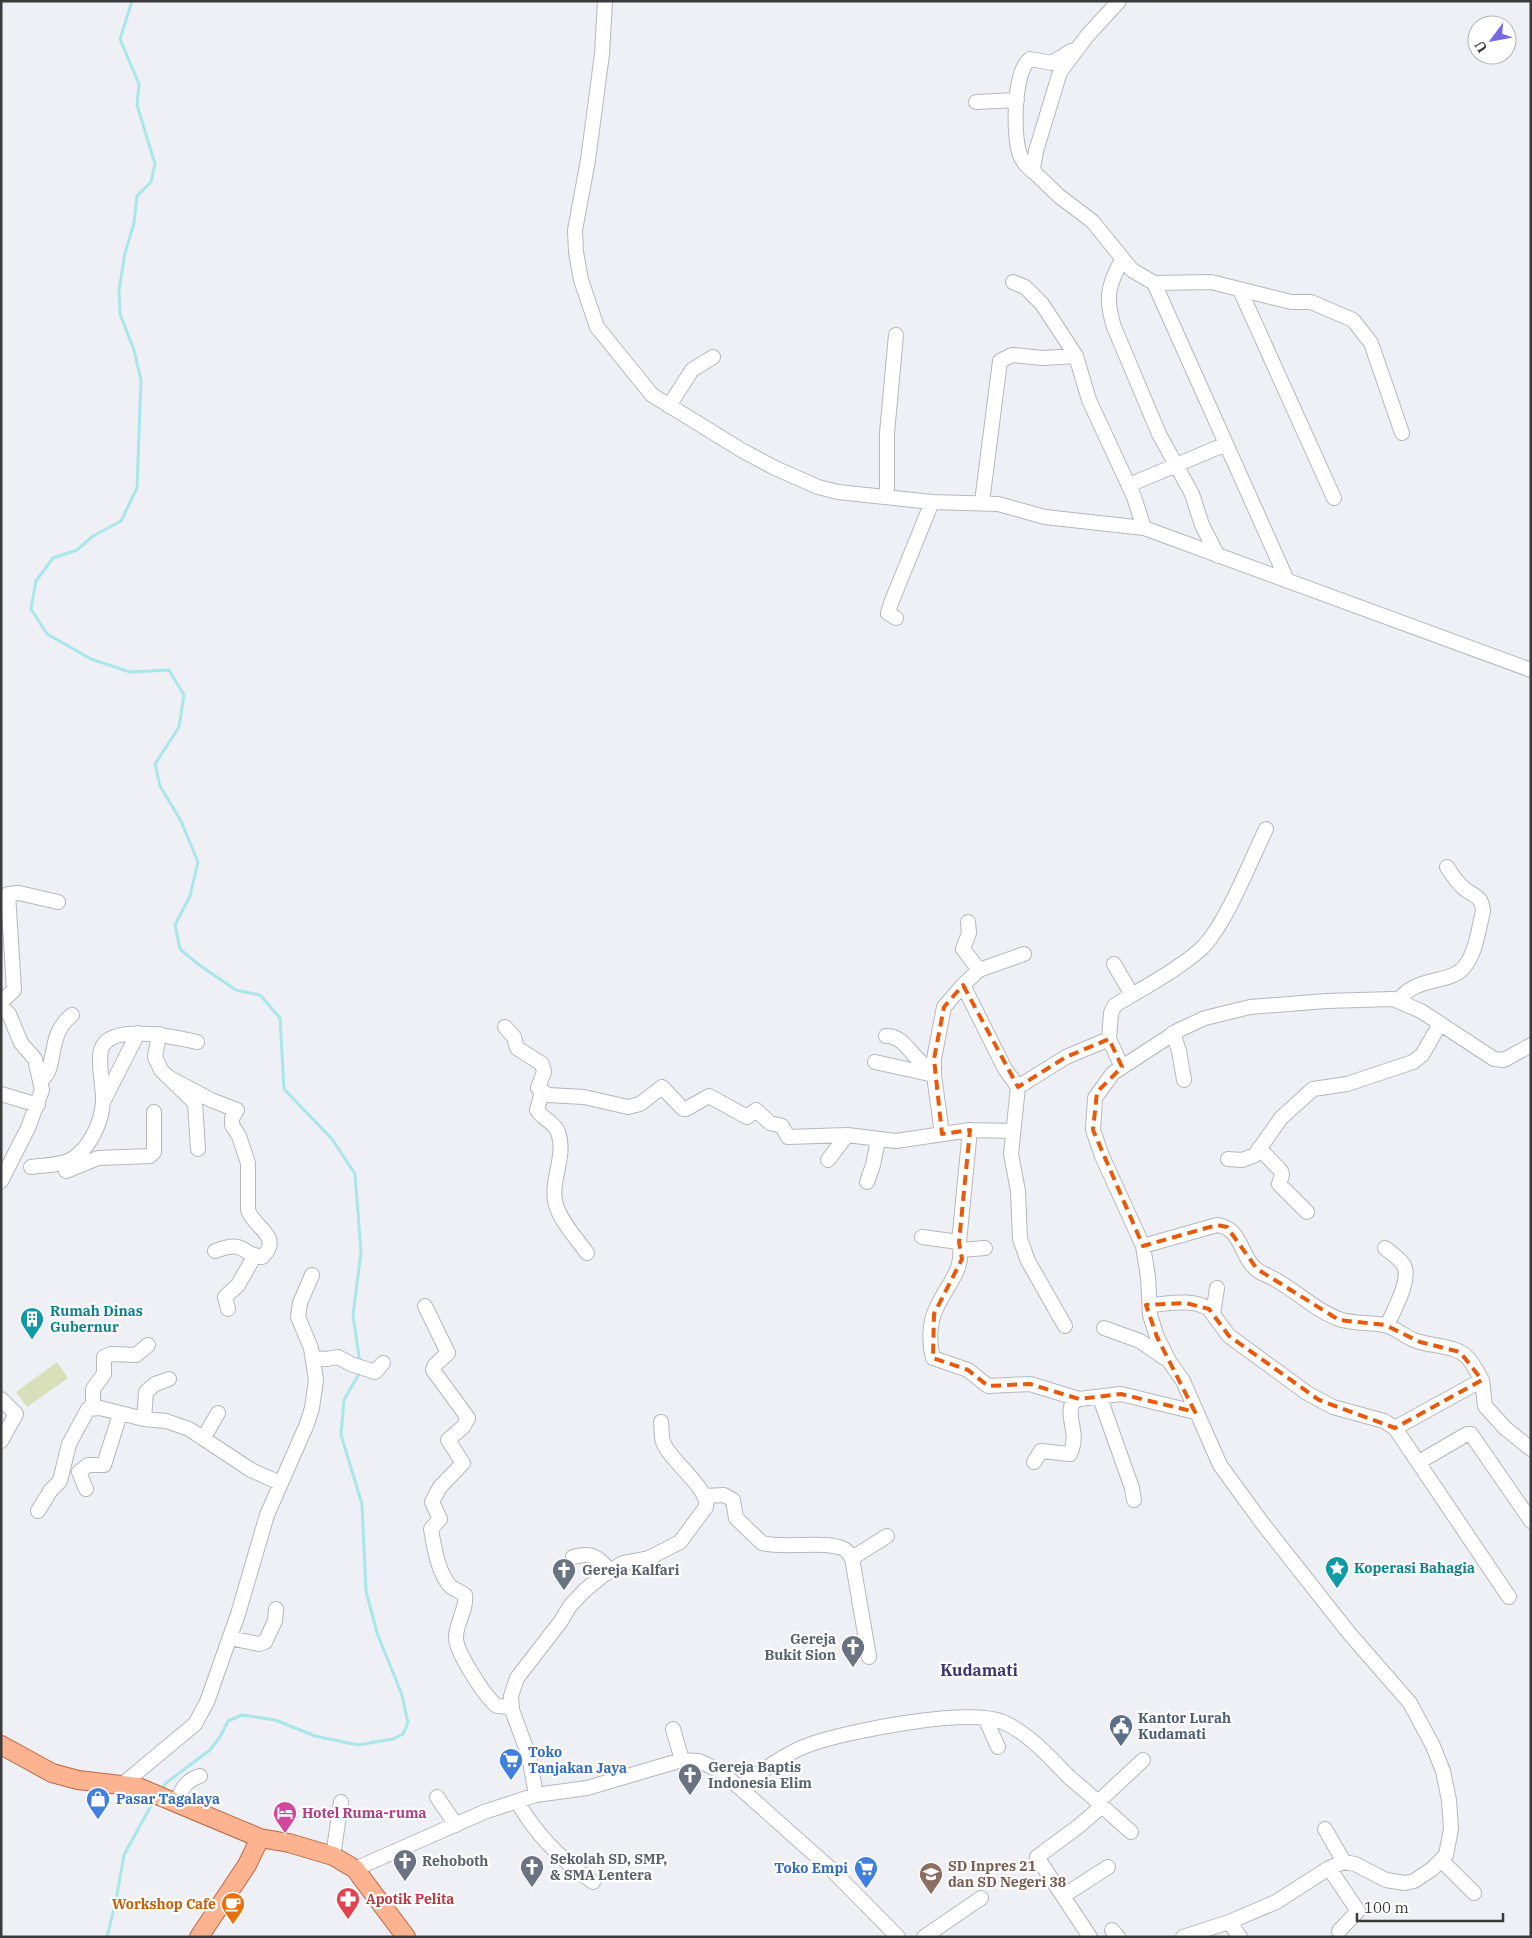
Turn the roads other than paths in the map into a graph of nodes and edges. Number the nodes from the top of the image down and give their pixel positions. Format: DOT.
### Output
graph roads {
  1 [pos="605,1"];
  2 [pos="1119,1"];
  3 [pos="1078,47"];
  4 [pos="1017,100"];
  5 [pos="976,102"];
  6 [pos="1035,173"];
  7 [pos="1122,260"];
  8 [pos="1013,282"];
  9 [pos="1154,283"];
  10 [pos="1240,290"];
  11 [pos="896,335"];
  12 [pos="1076,356"];
  13 [pos="713,357"];
  14 [pos="669,406"];
  15 [pos="1402,433"];
  16 [pos="1226,444"];
  17 [pos="1176,464"];
  18 [pos="1129,485"];
  19 [pos="887,497"];
  20 [pos="1334,498"];
  21 [pos="932,502"];
  22 [pos="982,502"];
  23 [pos="1144,528"];
  24 [pos="1218,556"];
  25 [pos="1286,580"];
  26 [pos="896,618"];
  27 [pos="1531,670"];
  28 [pos="1266,829"];
  29 [pos="1447,867"];
  30 [pos="58,902"];
  31 [pos="968,922"];
  32 [pos="1024,954"];
  33 [pos="1114,964"];
  34 [pos="979,970"];
  35 [pos="963,985"];
  36 [pos="1132,995"];
  37 [pos="1398,1001"];
  38 [pos="1,1002"];
  39 [pos="1,1007"];
  40 [pos="72,1015"];
  41 [pos="1440,1024"];
  42 [pos="505,1027"];
  43 [pos="138,1033"];
  44 [pos="159,1034"];
  45 [pos="1172,1034"];
  46 [pos="886,1036"];
  47 [pos="1109,1039"];
  48 [pos="197,1042"];
  49 [pos="1531,1045"];
  50 [pos="875,1062"];
  51 [pos="1122,1066"];
  52 [pos="927,1073"];
  53 [pos="168,1077"];
  54 [pos="41,1080"];
  55 [pos="1184,1080"];
  56 [pos="1018,1087"];
  57 [pos="542,1092"];
  58 [pos="1,1094"];
  59 [pos="103,1102"];
  60 [pos="38,1105"];
  61 [pos="154,1112"];
  62 [pos="970,1130"];
  63 [pos="1013,1132"];
  64 [pos="942,1134"];
  65 [pos="847,1135"];
  66 [pos="878,1140"];
  67 [pos="1260,1148"];
  68 [pos="198,1149"];
  69 [pos="828,1160"];
  70 [pos="1228,1160"];
  71 [pos="12,1161"];
  72 [pos="30,1167"];
  73 [pos="1,1181"];
  74 [pos="866,1182"];
  75 [pos="1307,1212"];
  76 [pos="922,1237"];
  77 [pos="960,1246"];
  78 [pos="1143,1246"];
  79 [pos="985,1248"];
  80 [pos="1385,1248"];
  81 [pos="215,1251"];
  82 [pos="587,1253"];
  83 [pos="255,1255"];
  84 [pos="312,1276"];
  85 [pos="1217,1288"];
  86 [pos="1150,1305"];
  87 [pos="425,1306"];
  88 [pos="228,1310"];
  89 [pos="1213,1314"];
  90 [pos="1065,1326"];
  91 [pos="1387,1326"];
  92 [pos="1104,1328"];
  93 [pos="148,1345"];
  94 [pos="312,1358"];
  95 [pos="1169,1361"];
  96 [pos="383,1363"];
  97 [pos="169,1379"];
  98 [pos="1482,1380"];
  99 [pos="1100,1398"];
  100 [pos="1,1399"];
  101 [pos="1079,1399"];
  102 [pos="92,1407"];
  103 [pos="1195,1412"];
  104 [pos="218,1413"];
  105 [pos="120,1414"];
  106 [pos="144,1419"];
  107 [pos="661,1422"];
  108 [pos="1395,1428"];
  109 [pos="204,1437"];
  110 [pos="1,1441"];
  111 [pos="1531,1449"];
  112 [pos="1034,1462"];
  113 [pos="1419,1462"];
  114 [pos="280,1483"];
  115 [pos="86,1489"];
  116 [pos="705,1496"];
  117 [pos="1134,1500"];
  118 [pos="38,1511"];
  119 [pos="1531,1521"];
  120 [pos="887,1536"];
  121 [pos="573,1557"];
  122 [pos="852,1558"];
  123 [pos="610,1570"];
  124 [pos="1509,1597"];
  125 [pos="276,1609"];
  126 [pos="230,1638"];
  127 [pos="869,1657"];
  128 [pos="512,1706"];
  129 [pos="986,1718"];
  130 [pos="673,1730"];
  131 [pos="1,1745"];
  132 [pos="998,1747"];
  133 [pos="682,1760"];
  134 [pos="1143,1760"];
  135 [pos="200,1776"];
  136 [pos="131,1786"];
  137 [pos="740,1788"];
  138 [pos="536,1795"];
  139 [pos="437,1797"];
  140 [pos="517,1800"];
  141 [pos="173,1802"];
  142 [pos="341,1802"];
  143 [pos="1100,1804"];
  144 [pos="456,1825"];
  145 [pos="1325,1830"];
  146 [pos="1130,1832"];
  147 [pos="260,1838"];
  148 [pos="333,1856"];
  149 [pos="1442,1861"];
  150 [pos="1344,1862"];
  151 [pos="1108,1867"];
  152 [pos="354,1868"];
  153 [pos="1329,1868"];
  154 [pos="593,1882"];
  155 [pos="1474,1893"];
  156 [pos="1063,1896"];
  157 [pos="981,1898"];
  158 [pos="1229,1922"];
  159 [pos="1339,1931"];
  160 [pos="198,1937"];
  161 [pos="406,1937"];
  162 [pos="898,1937"];
  163 [pos="924,1937"];
  164 [pos="1090,1937"];
  165 [pos="1183,1937"];
  166 [pos="1240,1937"];
  1 -- 14 [label="street"];
  2 -- 3 [label="street"];
  3 -- 4 [label="street"];
  3 -- 6 [label="street"];
  4 -- 5 [label="street"];
  4 -- 6 [label="street"];
  6 -- 7 [label="street"];
  7 -- 9 [label="street"];
  7 -- 17 [label="street"];
  8 -- 12 [label="street"];
  9 -- 10 [label="street"];
  9 -- 16 [label="street"];
  10 -- 15 [label="street"];
  10 -- 20 [label="street"];
  11 -- 19 [label="street"];
  12 -- 18 [label="street"];
  12 -- 22 [label="street"];
  13 -- 14 [label="street"];
  14 -- 19 [label="street"];
  16 -- 17 [label="street"];
  16 -- 25 [label="street"];
  17 -- 18 [label="street"];
  17 -- 24 [label="street"];
  18 -- 23 [label="street"];
  19 -- 21 [label="street"];
  21 -- 22 [label="street"];
  21 -- 26 [label="street"];
  22 -- 23 [label="street"];
  23 -- 24 [label="street"];
  24 -- 25 [label="street"];
  25 -- 27 [label="street"];
  28 -- 36 [label="street"];
  29 -- 37 [label="street"];
  30 -- 38 [label="street"];
  31 -- 34 [label="street"];
  32 -- 34 [label="street"];
  33 -- 36 [label="street"];
  34 -- 35 [label="street"];
  35 -- 52 [label="street"];
  35 -- 56 [label="street"];
  36 -- 47 [label="street"];
  37 -- 41 [label="street"];
  37 -- 45 [label="street"];
  39 -- 54 [label="street"];
  40 -- 54 [label="street"];
  41 -- 49 [label="street"];
  41 -- 67 [label="street"];
  42 -- 57 [label="street"];
  43 -- 44 [label="street"];
  43 -- 59 [label="street"];
  43 -- 59 [label="street"];
  44 -- 48 [label="street"];
  44 -- 53 [label="street"];
  45 -- 51 [label="street"];
  45 -- 55 [label="street"];
  46 -- 52 [label="street"];
  47 -- 51 [label="street"];
  47 -- 56 [label="street"];
  50 -- 52 [label="street"];
  51 -- 78 [label="street"];
  52 -- 64 [label="street"];
  53 -- 68 [label="street"];
  53 -- 83 [label="street"];
  54 -- 60 [label="street"];
  56 -- 63 [label="street"];
  57 -- 65 [label="street"];
  57 -- 82 [label="street"];
  58 -- 60 [label="street"];
  59 -- 72 [label="street"];
  60 -- 71 [label="street"];
  61 -- 72 [label="street"];
  62 -- 63 [label="street"];
  62 -- 64 [label="street"];
  62 -- 77 [label="street"];
  63 -- 90 [label="street"];
  64 -- 66 [label="street"];
  65 -- 66 [label="street"];
  65 -- 69 [label="street"];
  66 -- 74 [label="street"];
  67 -- 70 [label="street"];
  67 -- 75 [label="street"];
  71 -- 72 [label="street"];
  71 -- 73 [label="street"];
  76 -- 77 [label="street"];
  77 -- 79 [label="street"];
  77 -- 101 [label="street"];
  78 -- 86 [label="street"];
  78 -- 91 [label="street"];
  80 -- 91 [label="street"];
  81 -- 83 [label="street"];
  83 -- 88 [label="street"];
  84 -- 94 [label="street"];
  85 -- 89 [label="street"];
  86 -- 89 [label="street"];
  86 -- 95 [label="street"];
  87 -- 128 [label="street"];
  89 -- 108 [label="street"];
  91 -- 98 [label="street"];
  92 -- 95 [label="street"];
  93 -- 102 [label="street"];
  94 -- 96 [label="street"];
  94 -- 114 [label="street"];
  95 -- 103 [label="street"];
  97 -- 106 [label="street"];
  98 -- 108 [label="street"];
  98 -- 111 [label="street"];
  99 -- 101 [label="street"];
  99 -- 103 [label="street"];
  99 -- 117 [label="street"];
  100 -- 110 [label="street"];
  101 -- 112 [label="street"];
  102 -- 105 [label="street"];
  102 -- 118 [label="street"];
  103 -- 149 [label="street"];
  104 -- 109 [label="street"];
  105 -- 106 [label="street"];
  105 -- 115 [label="street"];
  106 -- 109 [label="street"];
  107 -- 116 [label="street"];
  108 -- 113 [label="street"];
  109 -- 114 [label="street"];
  113 -- 119 [label="street"];
  113 -- 124 [label="street"];
  114 -- 126 [label="street"];
  116 -- 122 [label="street"];
  116 -- 123 [label="street"];
  120 -- 122 [label="street"];
  121 -- 123 [label="street"];
  122 -- 127 [label="street"];
  123 -- 128 [label="street"];
  125 -- 126 [label="street"];
  126 -- 136 [label="street"];
  128 -- 138 [label="street"];
  129 -- 132 [label="street"];
  129 -- 137 [label="street"];
  129 -- 143 [label="street"];
  130 -- 133 [label="street"];
  131 -- 136 [label="main road"];
  133 -- 137 [label="street"];
  133 -- 138 [label="street"];
  134 -- 143 [label="street"];
  135 -- 141 [label="street"];
  136 -- 141 [label="main road"];
  137 -- 162 [label="street"];
  138 -- 140 [label="street"];
  139 -- 144 [label="street"];
  140 -- 144 [label="street"];
  140 -- 154 [label="street"];
  141 -- 147 [label="main road"];
  142 -- 148 [label="street"];
  143 -- 146 [label="street"];
  143 -- 156 [label="street"];
  144 -- 152 [label="street"];
  145 -- 150 [label="street"];
  147 -- 148 [label="main road"];
  147 -- 160 [label="main road"];
  148 -- 152 [label="main road"];
  149 -- 150 [label="street"];
  149 -- 155 [label="street"];
  150 -- 153 [label="street"];
  151 -- 156 [label="street"];
  152 -- 161 [label="main road"];
  153 -- 158 [label="street"];
  153 -- 159 [label="street"];
  156 -- 164 [label="street"];
  157 -- 163 [label="street"];
  158 -- 165 [label="street"];
  158 -- 166 [label="street"];
}
